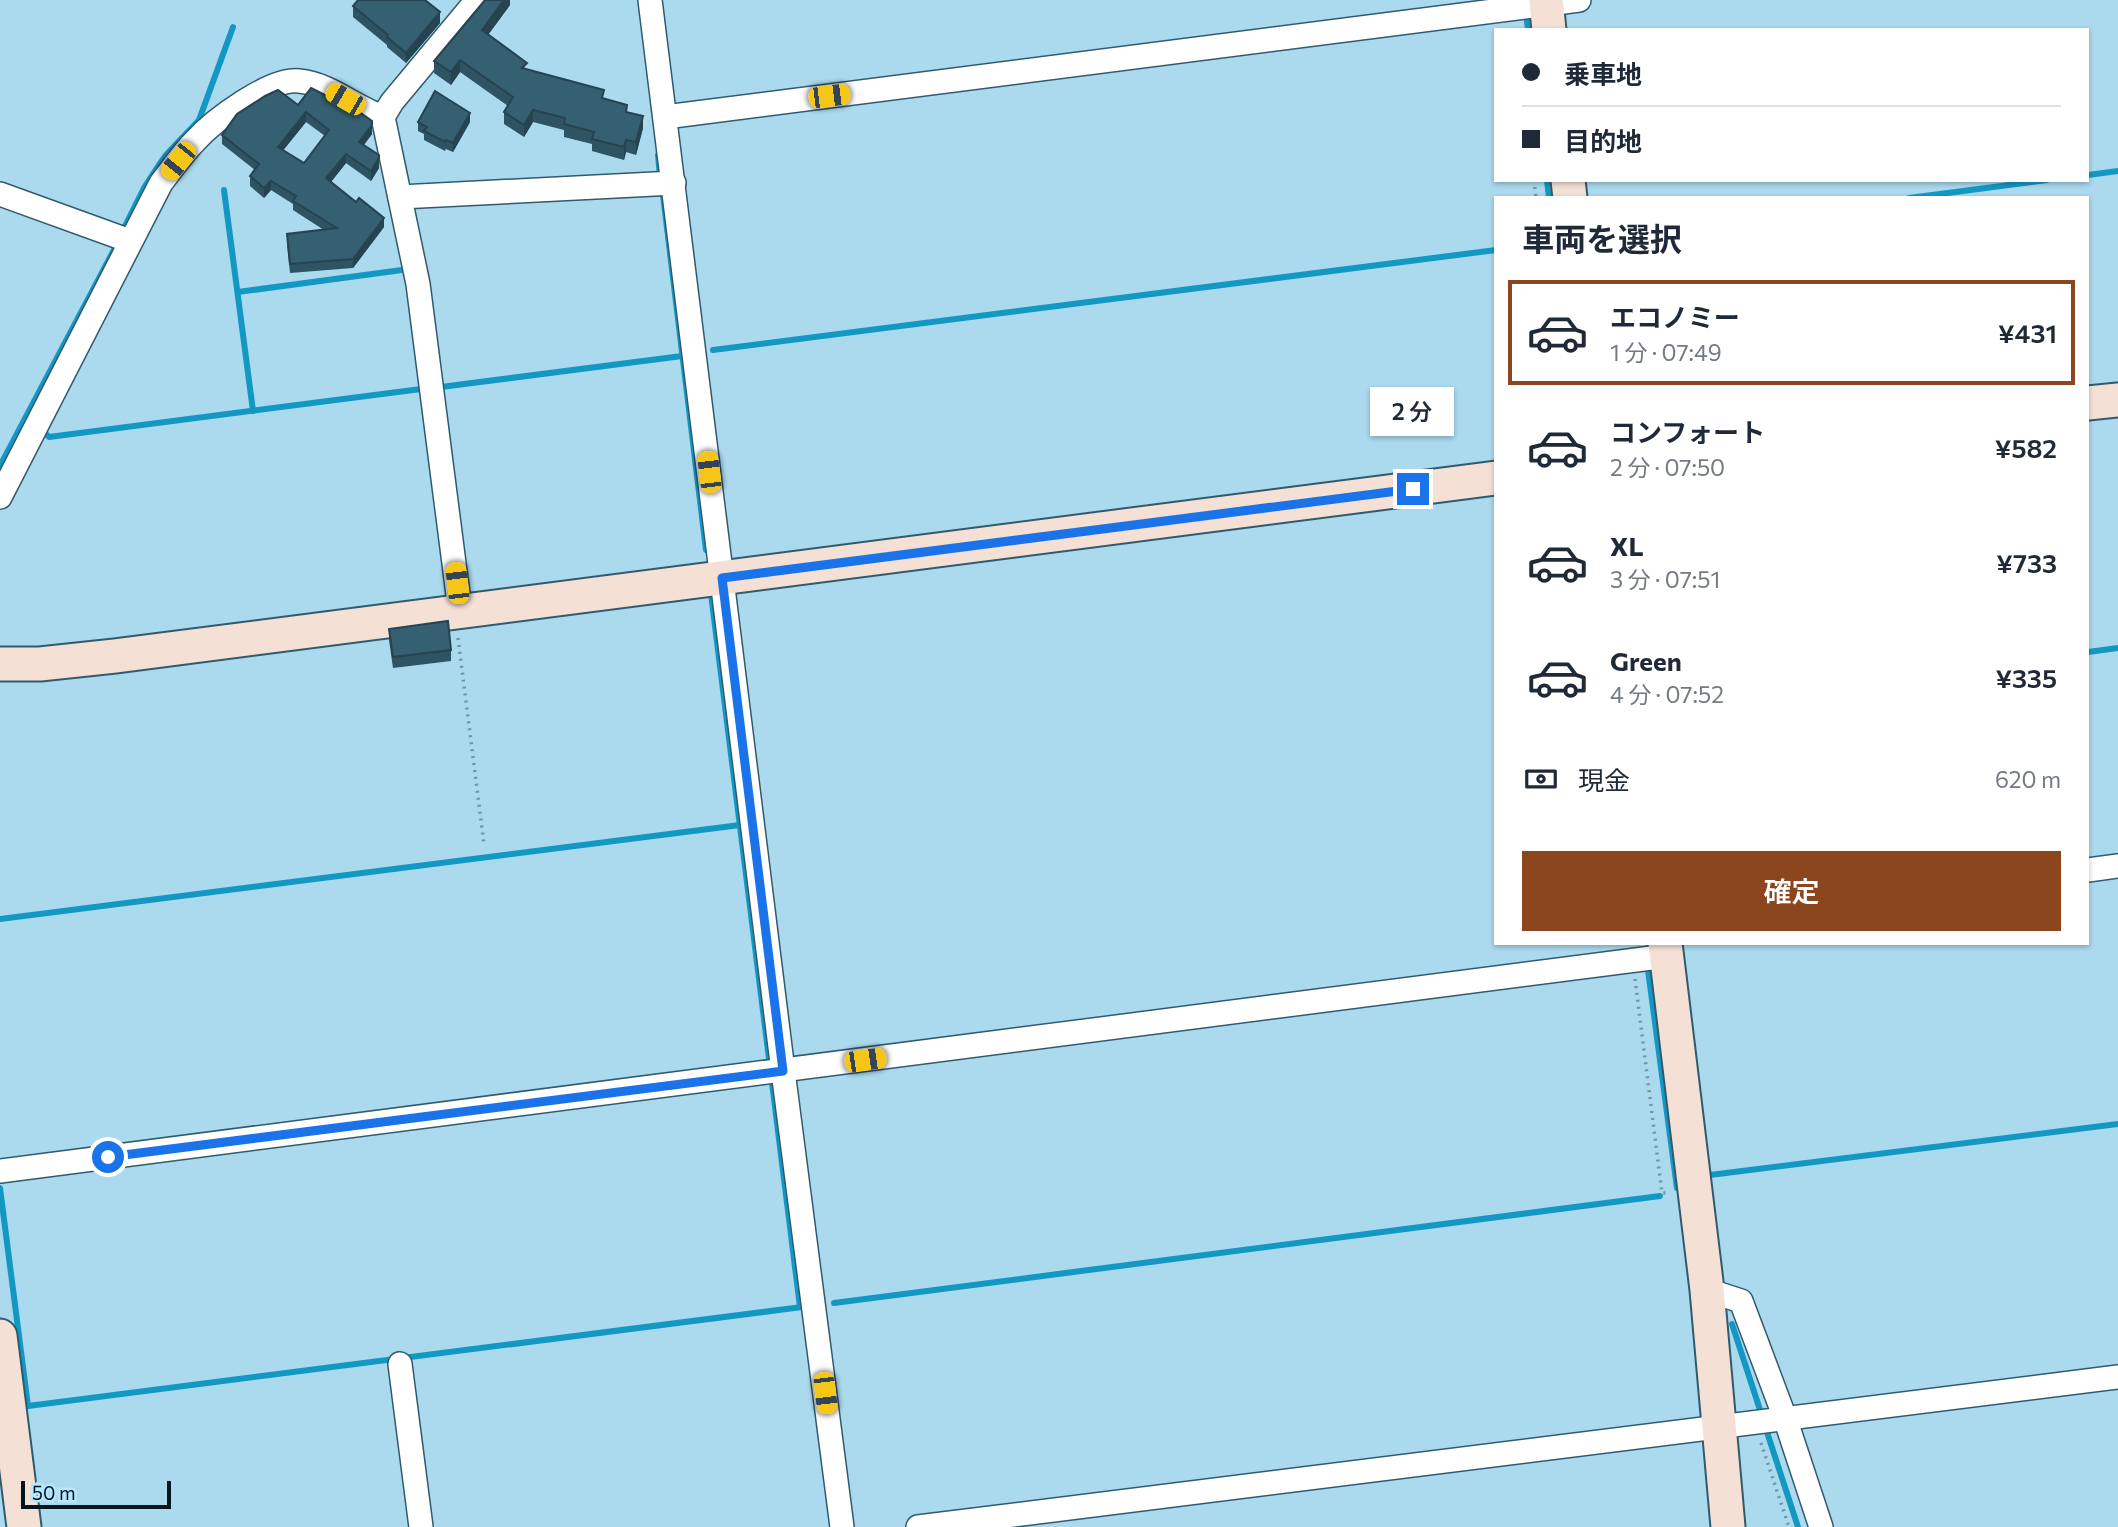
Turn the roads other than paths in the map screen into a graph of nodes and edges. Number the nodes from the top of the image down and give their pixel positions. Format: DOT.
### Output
graph roads {
  1 [pos="477,0"];
  2 [pos="650,0"];
  3 [pos="1579,0"];
  4 [pos="1538,10"];
  5 [pos="383,117"];
  6 [pos="665,117"];
  7 [pos="674,183"];
  8 [pos="0,194"];
  9 [pos="400,197"];
  10 [pos="130,241"];
  11 [pos="2118,400"];
  12 [pos="2089,403"];
  13 [pos="1494,478"];
  14 [pos="0,497"];
  15 [pos="722,578"];
  16 [pos="457,611"];
  17 [pos="0,664"];
  18 [pos="2118,866"];
  19 [pos="2089,870"];
  20 [pos="1666,949"];
  21 [pos="783,1071"];
  22 [pos="0,1171"];
  23 [pos="1707,1290"];
  24 [pos="0,1336"];
  25 [pos="400,1364"];
  26 [pos="2118,1377"];
  27 [pos="4,1409"];
  28 [pos="1767,1420"];
  29 [pos="1720,1427"];
  30 [pos="24,1527"];
  31 [pos="421,1527"];
  32 [pos="842,1527"];
  33 [pos="918,1527"];
  34 [pos="1728,1527"];
  35 [pos="1821,1527"];
  1 -- 5 [label="street"];
  2 -- 6 [label="street"];
  3 -- 4 [label="street"];
  4 -- 6 [label="street"];
  5 -- 9 [label="street"];
  5 -- 10 [label="street"];
  6 -- 7 [label="street"];
  7 -- 9 [label="street"];
  7 -- 15 [label="street"];
  8 -- 10 [label="street"];
  9 -- 16 [label="street"];
  10 -- 14 [label="street"];
  11 -- 12 [label="street"];
  13 -- 15 [label="street"];
  15 -- 16 [label="street"];
  15 -- 21 [label="street"];
  16 -- 17 [label="street"];
  18 -- 19 [label="street"];
  20 -- 21 [label="street"];
  20 -- 23 [label="street"];
  21 -- 22 [label="street"];
  21 -- 32 [label="street"];
  23 -- 28 [label="street"];
  23 -- 29 [label="street"];
  24 -- 27 [label="street"];
  25 -- 31 [label="street"];
  26 -- 28 [label="street"];
  27 -- 30 [label="street"];
  28 -- 29 [label="street"];
  28 -- 35 [label="street"];
  29 -- 33 [label="street"];
  29 -- 34 [label="street"];
}
